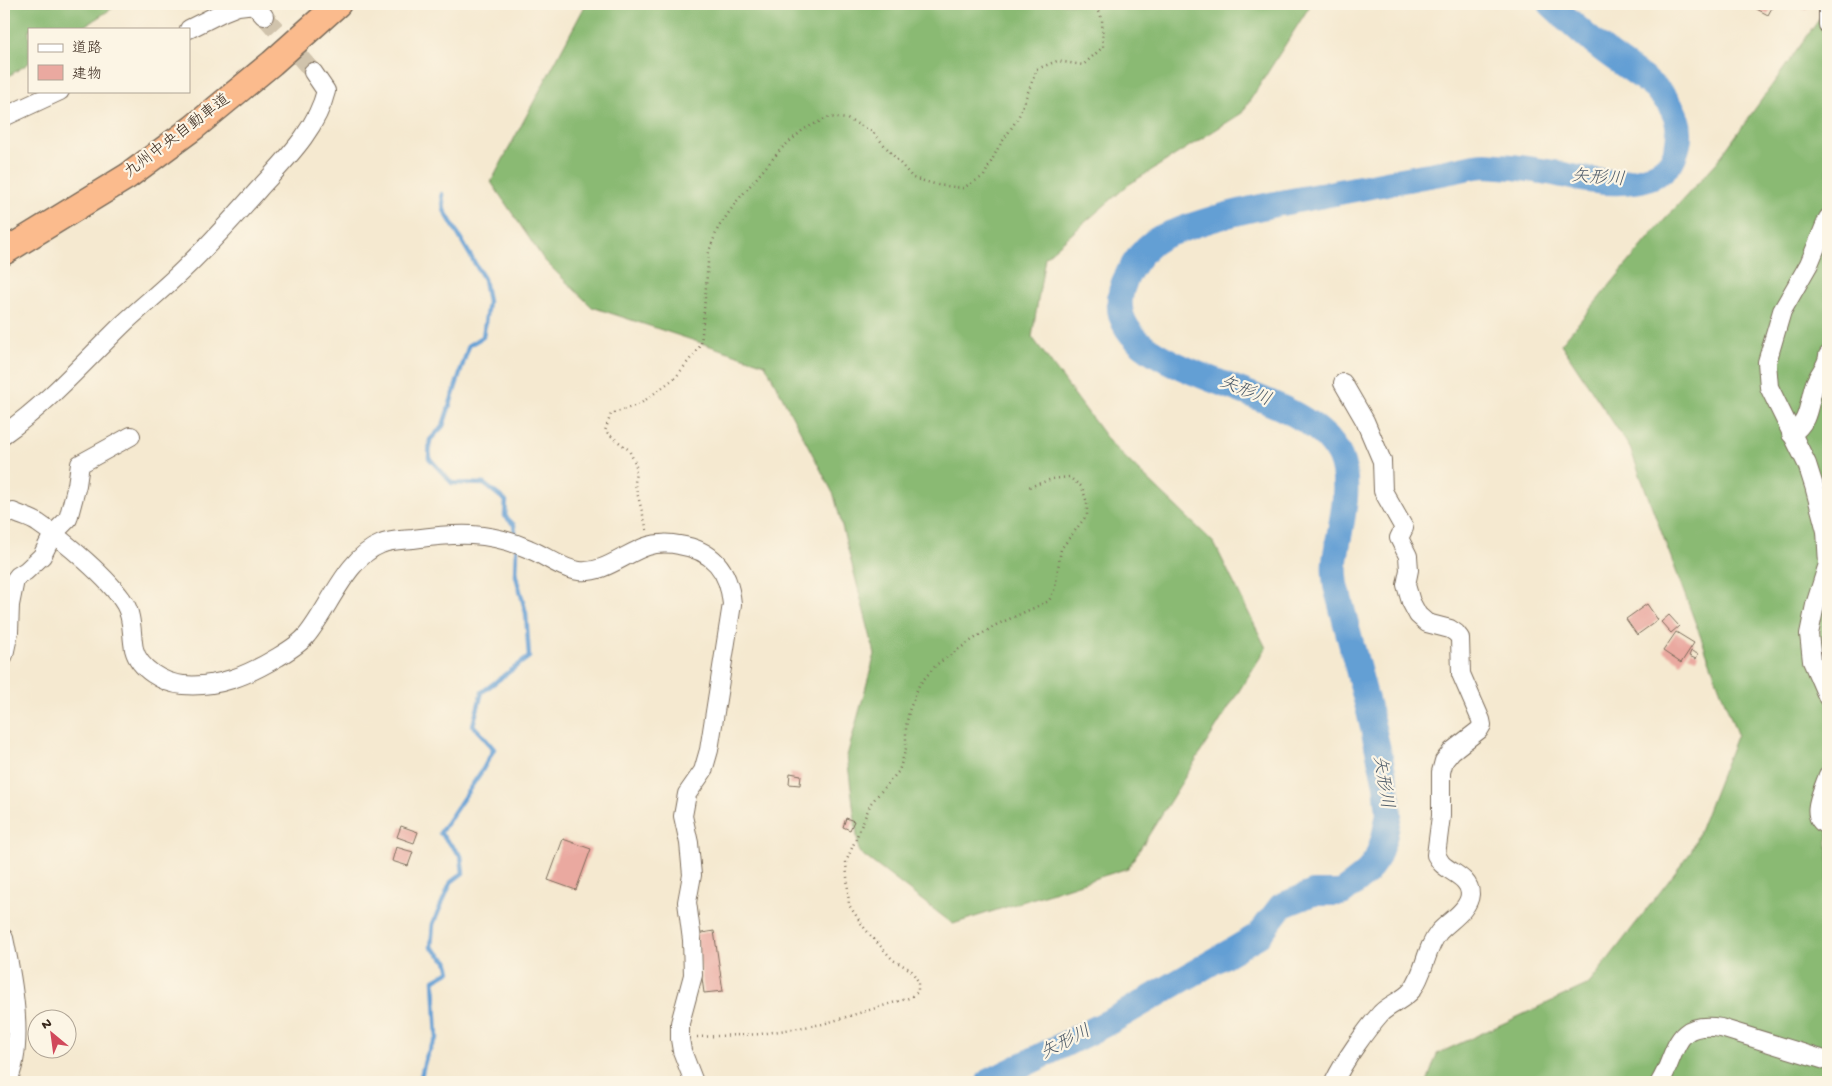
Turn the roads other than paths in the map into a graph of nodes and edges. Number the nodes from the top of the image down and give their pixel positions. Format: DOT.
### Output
graph roads {
  1 [pos="318,4"];
  2 [pos="338,4"];
  3 [pos="258,8"];
  4 [pos="1828,10"];
  5 [pos="1828,25"];
  6 [pos="190,29"];
  7 [pos="313,72"];
  8 [pos="58,92"];
  9 [pos="4,117"];
  10 [pos="1828,218"];
  11 [pos="4,238"];
  12 [pos="4,252"];
  13 [pos="1828,354"];
  14 [pos="1344,384"];
  15 [pos="4,434"];
  16 [pos="1792,434"];
  17 [pos="131,436"];
  18 [pos="4,515"];
  19 [pos="53,534"];
  20 [pos="4,655"];
  21 [pos="1828,698"];
  22 [pos="1828,775"];
  23 [pos="1828,826"];
  24 [pos="4,938"];
  25 [pos="6,957"];
  26 [pos="1828,1061"];
  27 [pos="7,1082"];
  28 [pos="694,1082"];
  29 [pos="1334,1082"];
  30 [pos="1660,1082"];
  1 -- 11 [label="highway, 九州中央自動車道"];
  2 -- 12 [label="highway, 九州中央自動車道"];
  3 -- 6 [label="street"];
  4 -- 5 [label="street"];
  7 -- 15 [label="street"];
  8 -- 9 [label="street"];
  10 -- 16 [label="street"];
  13 -- 16 [label="street"];
  14 -- 29 [label="street"];
  16 -- 21 [label="street"];
  17 -- 19 [label="street"];
  18 -- 19 [label="street"];
  19 -- 20 [label="street"];
  19 -- 28 [label="street"];
  22 -- 23 [label="street"];
  24 -- 25 [label="street"];
  25 -- 27 [label="street"];
  26 -- 30 [label="street"];
}
